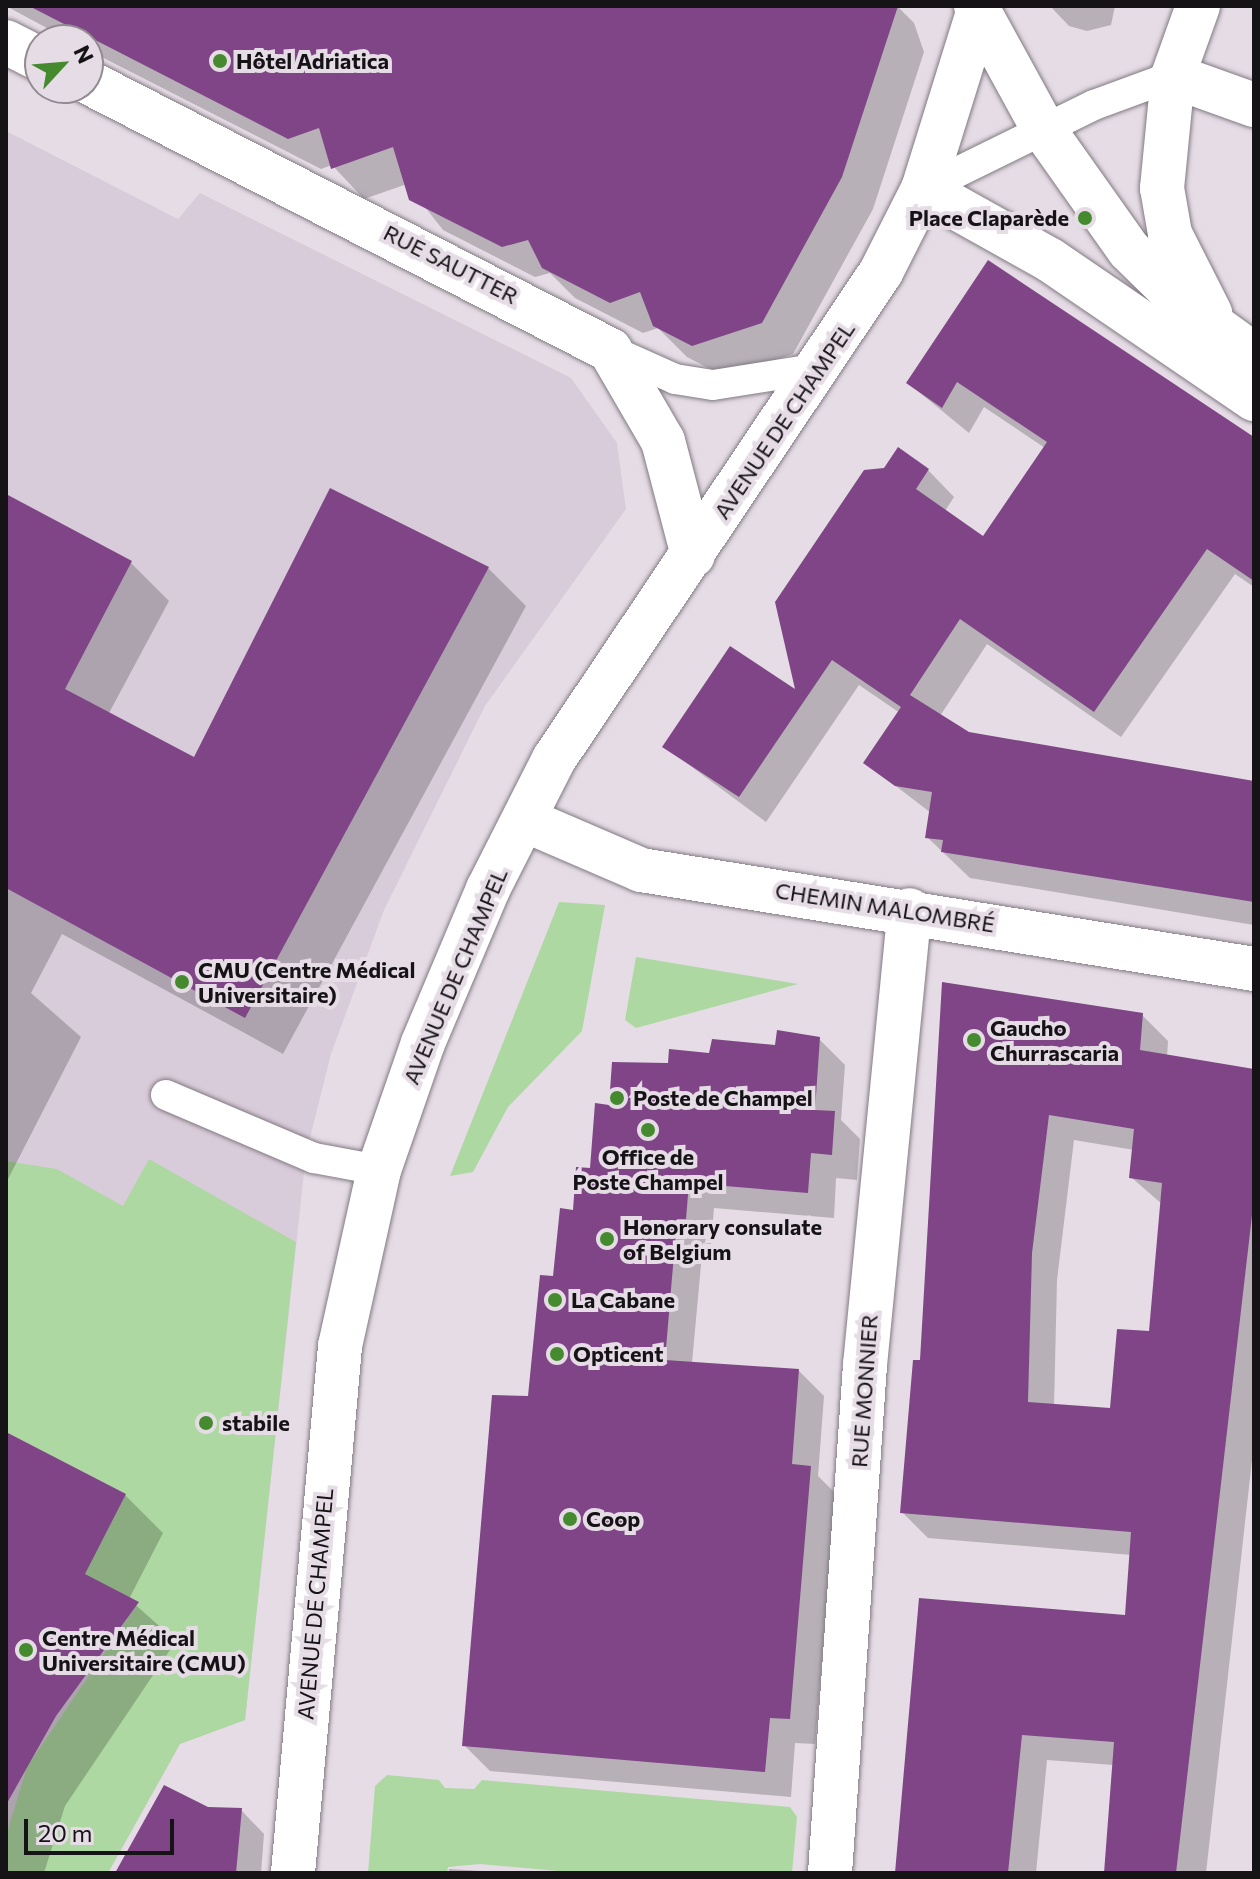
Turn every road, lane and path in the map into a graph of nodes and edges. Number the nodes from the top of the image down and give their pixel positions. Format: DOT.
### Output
graph roads {
  1 [pos="1198,6"];
  2 [pos="979,7"];
  3 [pos="6,42"];
  4 [pos="24,51"];
  5 [pos="1173,76"];
  6 [pos="104,90"];
  7 [pos="1254,105"];
  8 [pos="1044,130"];
  9 [pos="923,189"];
  10 [pos="1238,344"];
  11 [pos="610,350"];
  12 [pos="820,368"];
  13 [pos="1254,399"];
  14 [pos="693,555"];
  15 [pos="525,820"];
  16 [pos="910,910"];
  17 [pos="1254,969"];
  18 [pos="166,1095"];
  19 [pos="379,1170"];
  20 [pos="293,1873"];
  21 [pos="830,1873"];
  1 -- 5 [label="main road"];
  2 -- 8 [label="main road"];
  2 -- 9 [label="main road"];
  3 -- 4 [label="main road"];
  5 -- 7 [label="main road"];
  5 -- 8 [label="lane"];
  5 -- 10 [label="main road"];
  6 -- 11 [label="main road, RUE SAUTTER"];
  8 -- 9 [label="lane"];
  8 -- 10 [label="main road"];
  9 -- 12 [label="main road, AVENUE DE CHAMPEL"];
  9 -- 13 [label="main road"];
  11 -- 12 [label="lane"];
  11 -- 14 [label="main road"];
  12 -- 14 [label="main road, AVENUE DE CHAMPEL"];
  14 -- 15 [label="main road, AVENUE DE CHAMPEL"];
  15 -- 16 [label="main road, CHEMIN MALOMBRÉ"];
  15 -- 19 [label="main road, AVENUE DE CHAMPEL"];
  16 -- 17 [label="main road, CHEMIN MALOMBRÉ"];
  16 -- 21 [label="main road, RUE MONNIER"];
  18 -- 19 [label="lane"];
  19 -- 20 [label="main road, AVENUE DE CHAMPEL"];
}
